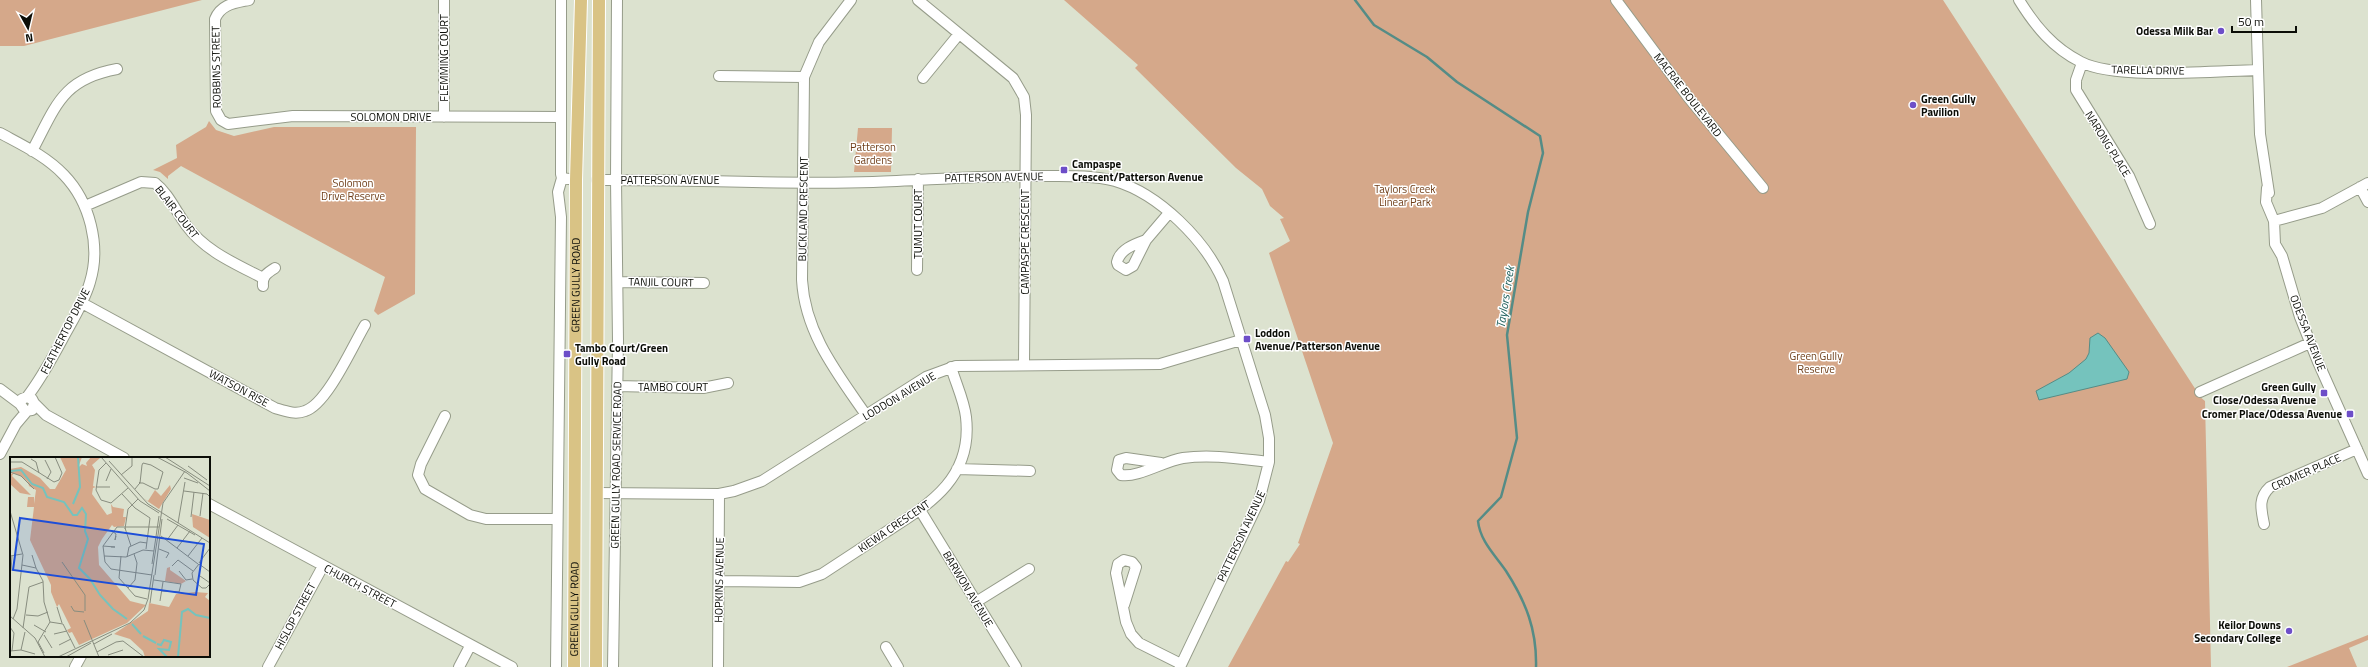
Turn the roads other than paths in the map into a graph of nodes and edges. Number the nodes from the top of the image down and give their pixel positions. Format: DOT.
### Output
graph roads {
  1 [pos="249,0"];
  2 [pos="444,0"];
  3 [pos="561,0"];
  4 [pos="581,0"];
  5 [pos="599,0"];
  6 [pos="617,0"];
  7 [pos="851,0"];
  8 [pos="918,0"];
  9 [pos="1616,0"];
  10 [pos="2019,0"];
  11 [pos="2256,0"];
  12 [pos="959,34"];
  13 [pos="2082,63"];
  14 [pos="117,69"];
  15 [pos="2257,70"];
  16 [pos="719,76"];
  17 [pos="804,77"];
  18 [pos="923,78"];
  19 [pos="444,117"];
  20 [pos="560,117"];
  21 [pos="223,122"];
  22 [pos="0,133"];
  23 [pos="32,151"];
  24 [pos="1026,176"];
  25 [pos="562,178"];
  26 [pos="918,179"];
  27 [pos="576,180"];
  28 [pos="597,180"];
  29 [pos="616,180"];
  30 [pos="804,181"];
  31 [pos="2364,185"];
  32 [pos="1763,188"];
  33 [pos="2368,202"];
  34 [pos="85,206"];
  35 [pos="1169,213"];
  36 [pos="2277,220"];
  37 [pos="2150,224"];
  38 [pos="1146,240"];
  39 [pos="275,268"];
  40 [pos="917,270"];
  41 [pos="618,282"];
  42 [pos="704,283"];
  43 [pos="82,303"];
  44 [pos="365,326"];
  45 [pos="1241,340"];
  46 [pos="2310,343"];
  47 [pos="1024,364"];
  48 [pos="950,367"];
  49 [pos="728,383"];
  50 [pos="617,386"];
  51 [pos="3,391"];
  52 [pos="2200,392"];
  53 [pos="27,404"];
  54 [pos="866,415"];
  55 [pos="446,416"];
  56 [pos="2357,449"];
  57 [pos="0,454"];
  58 [pos="122,457"];
  59 [pos="1269,462"];
  60 [pos="1161,463"];
  61 [pos="957,469"];
  62 [pos="1030,471"];
  63 [pos="2368,474"];
  64 [pos="558,492"];
  65 [pos="575,493"];
  66 [pos="596,493"];
  67 [pos="615,494"];
  68 [pos="719,494"];
  69 [pos="210,505"];
  70 [pos="920,510"];
  71 [pos="557,519"];
  72 [pos="2264,524"];
  73 [pos="323,566"];
  74 [pos="1029,569"];
  75 [pos="719,581"];
  76 [pos="976,602"];
  77 [pos="1124,605"];
  78 [pos="470,646"];
  79 [pos="886,647"];
  80 [pos="80,657"];
  81 [pos="1180,666"];
  82 [pos="75,667"];
  83 [pos="268,667"];
  84 [pos="458,667"];
  85 [pos="512,667"];
  86 [pos="556,667"];
  87 [pos="574,667"];
  88 [pos="596,667"];
  89 [pos="613,667"];
  90 [pos="718,667"];
  91 [pos="898,667"];
  92 [pos="1016,667"];
  1 -- 21 [label="street, ROBBINS STREET"];
  2 -- 19 [label="street, FLEMMING COURT"];
  3 -- 20 [label="street"];
  4 -- 27 [label="main road, GREEN GULLY ROAD"];
  5 -- 28 [label="main road, GREEN GULLY ROAD"];
  6 -- 29 [label="street, GREEN GULLY ROAD SERVICE ROAD"];
  7 -- 17 [label="street, BUCKLAND CRESCENT"];
  8 -- 12 [label="street, CAMPASPE CRESCENT"];
  9 -- 32 [label="street, MACRAE BOULEVARD"];
  10 -- 13 [label="street, TARELLA DRIVE"];
  11 -- 15 [label="street, ODESSA AVENUE"];
  12 -- 18 [label="street"];
  12 -- 24 [label="street, CAMPASPE CRESCENT"];
  13 -- 15 [label="street, TARELLA DRIVE"];
  13 -- 37 [label="street, NARONG PLACE"];
  14 -- 23 [label="street"];
  15 -- 36 [label="street, ODESSA AVENUE"];
  16 -- 17 [label="street"];
  17 -- 30 [label="street, BUCKLAND CRESCENT"];
  19 -- 20 [label="street, SOLOMON DRIVE"];
  19 -- 21 [label="street, SOLOMON DRIVE"];
  20 -- 25 [label="street"];
  22 -- 23 [label="street, FEATHERTOP DRIVE"];
  23 -- 34 [label="street, FEATHERTOP DRIVE"];
  24 -- 26 [label="street, PATTERSON AVENUE"];
  24 -- 35 [label="street, PATTERSON AVENUE"];
  24 -- 47 [label="street, CAMPASPE CRESCENT"];
  25 -- 27 [label="street"];
  25 -- 64 [label="street"];
  26 -- 30 [label="street, PATTERSON AVENUE"];
  26 -- 40 [label="street, TUMUT COURT"];
  27 -- 28 [label="main road"];
  27 -- 65 [label="main road, GREEN GULLY ROAD"];
  28 -- 29 [label="street, PATTERSON AVENUE"];
  28 -- 66 [label="main road, GREEN GULLY ROAD"];
  29 -- 30 [label="street, PATTERSON AVENUE"];
  29 -- 41 [label="street, GREEN GULLY ROAD SERVICE ROAD"];
  30 -- 54 [label="street, BUCKLAND CRESCENT"];
  31 -- 33 [label="street"];
  31 -- 36 [label="street"];
  34 -- 39 [label="street, BLAIR COURT"];
  34 -- 43 [label="street, FEATHERTOP DRIVE"];
  35 -- 38 [label="street"];
  35 -- 45 [label="street, PATTERSON AVENUE"];
  36 -- 46 [label="street, ODESSA AVENUE"];
  41 -- 42 [label="street, TANJIL COURT"];
  41 -- 50 [label="street, GREEN GULLY ROAD SERVICE ROAD"];
  43 -- 44 [label="street, WATSON RISE"];
  43 -- 53 [label="street, FEATHERTOP DRIVE"];
  45 -- 47 [label="street, LODDON AVENUE"];
  45 -- 59 [label="street, PATTERSON AVENUE"];
  46 -- 52 [label="street"];
  46 -- 56 [label="street, ODESSA AVENUE"];
  47 -- 48 [label="street, LODDON AVENUE"];
  48 -- 54 [label="street, LODDON AVENUE"];
  48 -- 61 [label="street, KIEWA CRESCENT"];
  49 -- 50 [label="street, TAMBO COURT"];
  50 -- 67 [label="street, GREEN GULLY ROAD SERVICE ROAD"];
  51 -- 53 [label="street"];
  53 -- 57 [label="street, FEATHERTOP DRIVE"];
  53 -- 58 [label="street"];
  54 -- 68 [label="street, LODDON AVENUE"];
  55 -- 71 [label="street"];
  56 -- 63 [label="street, ODESSA AVENUE"];
  56 -- 72 [label="street, CROMER PLACE"];
  59 -- 60 [label="street"];
  59 -- 81 [label="street, PATTERSON AVENUE"];
  61 -- 62 [label="street"];
  61 -- 70 [label="street, KIEWA CRESCENT"];
  64 -- 65 [label="street"];
  64 -- 71 [label="street"];
  65 -- 66 [label="main road"];
  65 -- 87 [label="main road, GREEN GULLY ROAD"];
  66 -- 67 [label="street, LODDON AVENUE"];
  66 -- 88 [label="main road, GREEN GULLY ROAD"];
  67 -- 68 [label="street, LODDON AVENUE"];
  67 -- 89 [label="street, GREEN GULLY ROAD SERVICE ROAD"];
  68 -- 75 [label="street, HOPKINS AVENUE"];
  69 -- 73 [label="street, CHURCH STREET"];
  70 -- 75 [label="street, KIEWA CRESCENT"];
  70 -- 76 [label="street, BARWON AVENUE"];
  71 -- 86 [label="street"];
  73 -- 78 [label="street, CHURCH STREET"];
  73 -- 83 [label="street, HISLOP STREET"];
  74 -- 76 [label="street"];
  75 -- 90 [label="street, HOPKINS AVENUE"];
  76 -- 92 [label="street, BARWON AVENUE"];
  77 -- 81 [label="street"];
  78 -- 84 [label="street"];
  78 -- 85 [label="street, CHURCH STREET"];
  79 -- 91 [label="street"];
  80 -- 82 [label="street"];
}
